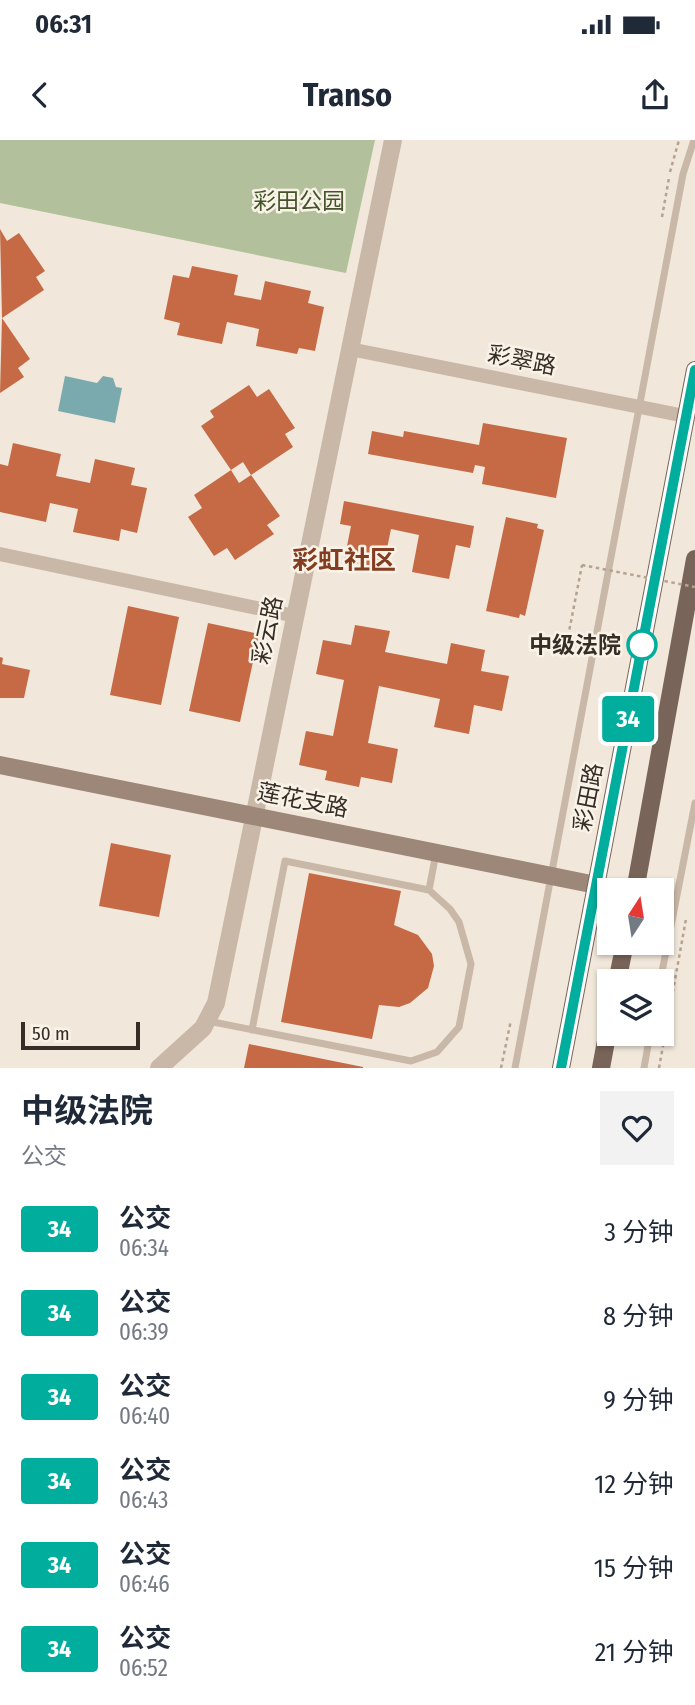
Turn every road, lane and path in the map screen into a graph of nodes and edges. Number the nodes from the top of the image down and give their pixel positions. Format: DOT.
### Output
graph roads {
  1 [pos="393,140"];
  2 [pos="694,140"];
  3 [pos="350,349"];
  4 [pos="695,370"];
  5 [pos="640,406"];
  6 [pos="685,416"];
  7 [pos="0,554"];
  8 [pos="695,559"];
  9 [pos="695,587"];
  10 [pos="295,616"];
  11 [pos="582,645"];
  12 [pos="0,765"];
  13 [pos="695,803"];
  14 [pos="254,815"];
  15 [pos="436,852"];
  16 [pos="552,876"];
  17 [pos="637,878"];
  18 [pos="596,885"];
  19 [pos="429,890"];
  20 [pos="686,915"];
  21 [pos="663,969"];
  22 [pos="208,1021"];
  23 [pos="252,1030"];
  24 [pos="605,1046"];
  25 [pos="648,1046"];
  26 [pos="159,1068"];
  27 [pos="515,1068"];
  28 [pos="561,1068"];
  29 [pos="601,1068"];
  30 [pos="644,1068"];
  31 [pos="659,1068"];
  1 -- 3 [label="street, 彩云路"];
  2 -- 5 [label="lane"];
  3 -- 5 [label="street, 彩翠路"];
  3 -- 10 [label="street, 彩云路"];
  4 -- 6 [label="main road, 彩田路"];
  5 -- 6 [label="street, 彩翠路"];
  5 -- 16 [label="lane"];
  6 -- 18 [label="main road, 彩田路"];
  7 -- 10 [label="street"];
  8 -- 17 [label="main road"];
  9 -- 11 [label="path, bridge"];
  10 -- 14 [label="street, 彩云路"];
  12 -- 14 [label="main road, 莲花支路"];
  13 -- 21 [label="lane"];
  14 -- 15 [label="main road, 莲花支路"];
  14 -- 22 [label="street, 彩云路"];
  15 -- 16 [label="main road, 莲花支路"];
  15 -- 19 [label="lane"];
  16 -- 18 [label="main road, 莲花支路"];
  16 -- 27 [label="lane"];
  18 -- 28 [label="main road, 彩田路"];
  19 -- 23 [label="lane"];
  19 -- 23 [label="lane"];
  20 -- 31 [label="path"];
  22 -- 23 [label="lane"];
  22 -- 26 [label="street, 彩云路"];
  24 -- 29 [label="main road"];
  25 -- 30 [label="lane"];
}
